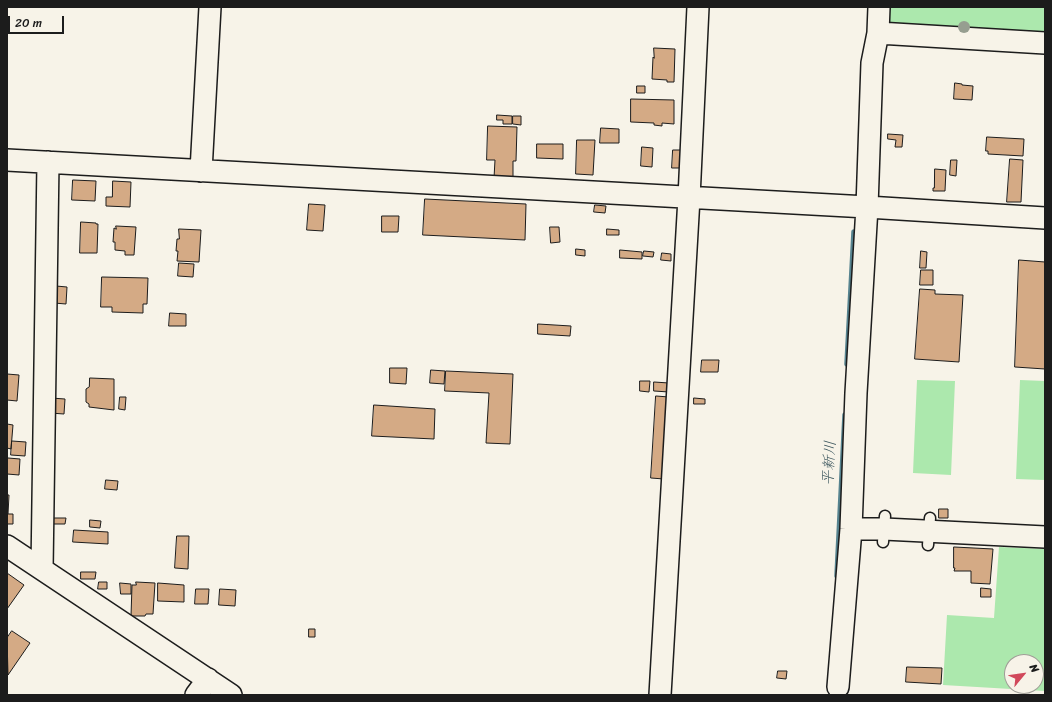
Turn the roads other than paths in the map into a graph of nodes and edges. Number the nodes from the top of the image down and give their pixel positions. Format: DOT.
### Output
graph roads {
  1 [pos="210,7"];
  2 [pos="698,7"];
  3 [pos="879,7"];
  4 [pos="878,33"];
  5 [pos="1045,43"];
  6 [pos="7,160"];
  7 [pos="48,162"];
  8 [pos="201,171"];
  9 [pos="689,198"];
  10 [pos="867,207"];
  11 [pos="1045,218"];
  12 [pos="851,529"];
  13 [pos="1038,533"];
  14 [pos="7,546"];
  15 [pos="42,569"];
  16 [pos="202,687"];
  17 [pos="838,687"];
  18 [pos="231,695"];
  19 [pos="660,695"];
  1 -- 8 [label="street"];
  2 -- 9 [label="street"];
  3 -- 4 [label="street"];
  4 -- 5 [label="street"];
  4 -- 10 [label="street"];
  6 -- 7 [label="street"];
  7 -- 8 [label="street"];
  7 -- 15 [label="street"];
  8 -- 9 [label="street"];
  9 -- 10 [label="street"];
  9 -- 19 [label="street"];
  10 -- 11 [label="street"];
  10 -- 12 [label="street"];
  12 -- 13 [label="street"];
  12 -- 17 [label="street"];
  14 -- 15 [label="street"];
  15 -- 16 [label="street"];
  16 -- 18 [label="street"];
}
